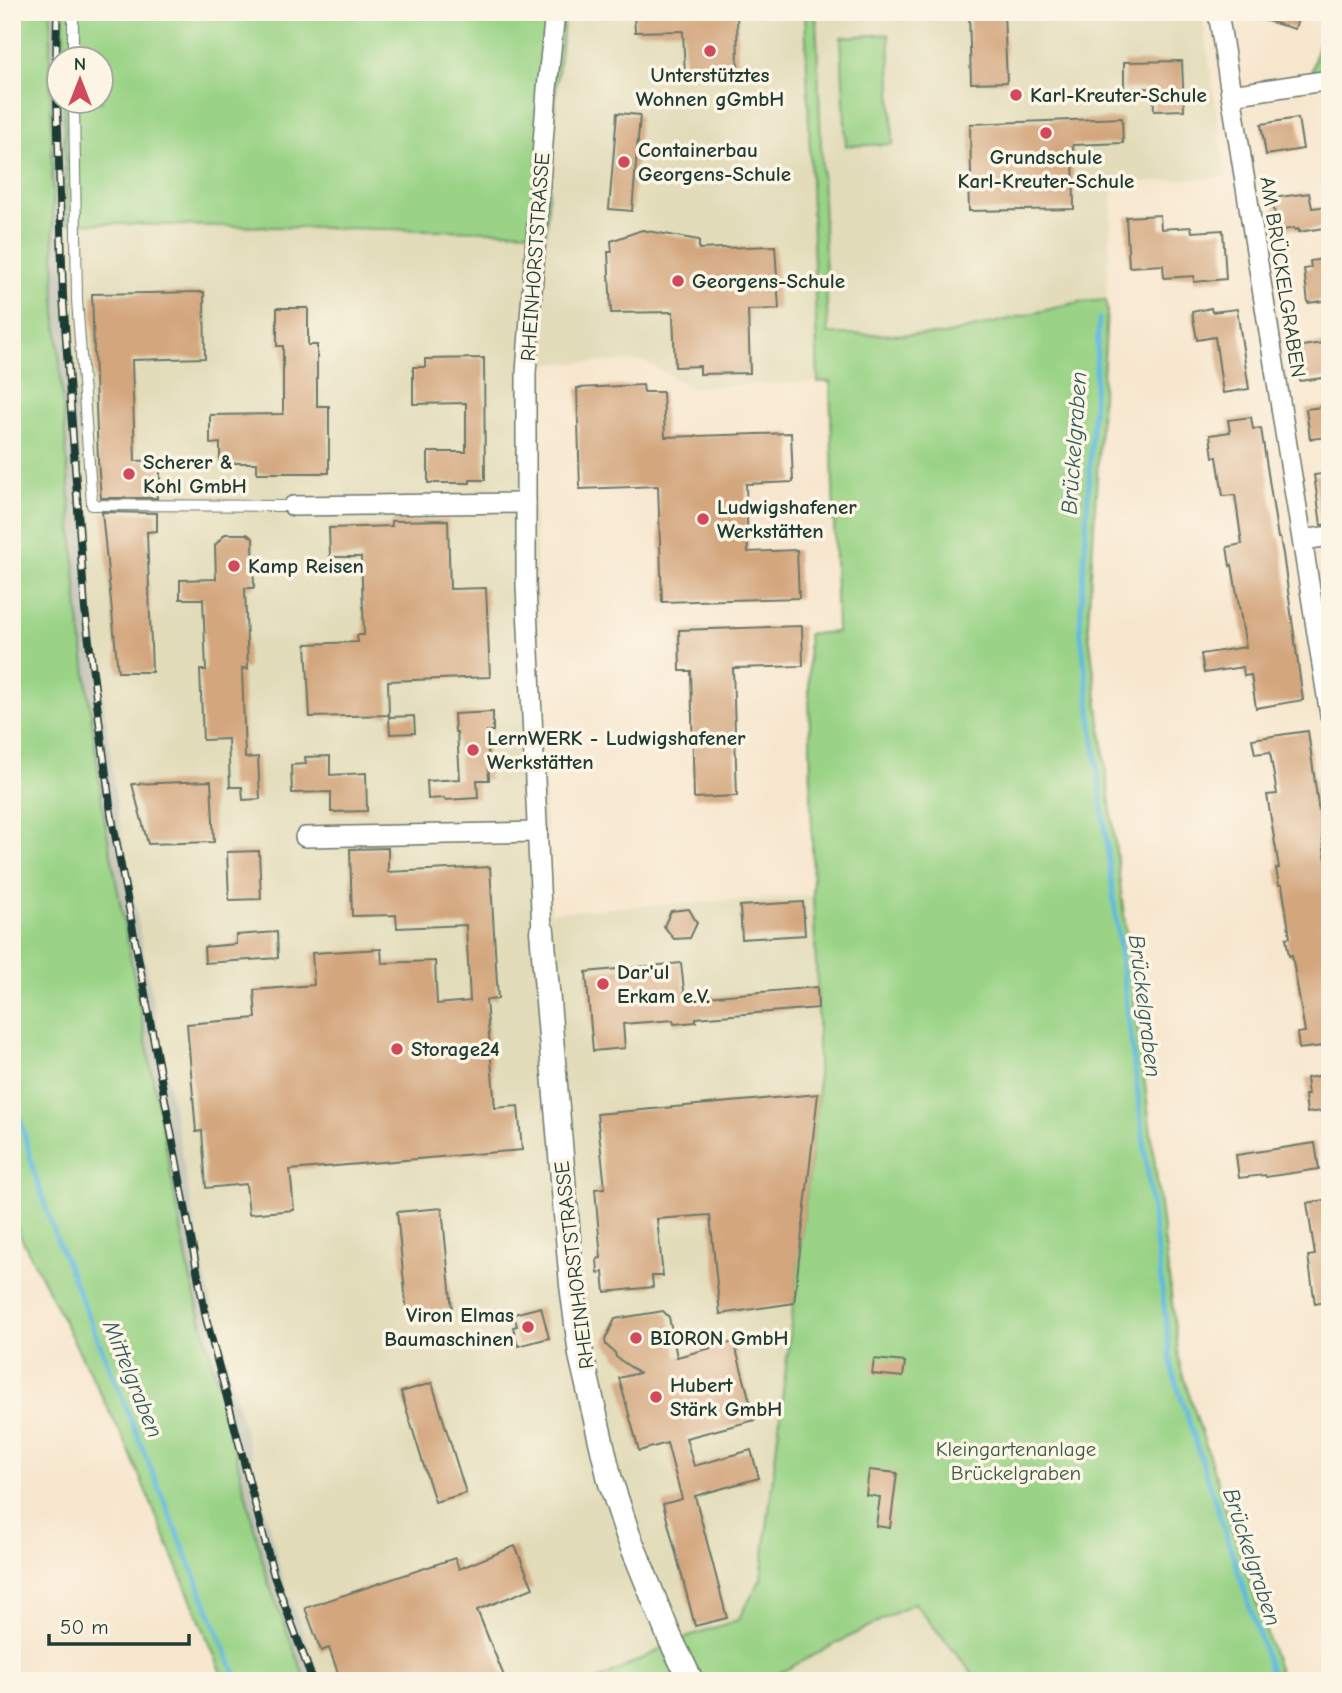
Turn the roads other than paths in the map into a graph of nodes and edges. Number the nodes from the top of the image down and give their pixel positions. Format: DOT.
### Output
graph roads {
  1 [pos="73,12"];
  2 [pos="555,12"];
  3 [pos="1218,12"];
  4 [pos="73,46"];
  5 [pos="1330,80"];
  6 [pos="1231,94"];
  7 [pos="74,116"];
  8 [pos="526,503"];
  9 [pos="293,506"];
  10 [pos="1330,536"];
  11 [pos="1303,540"];
  12 [pos="1330,715"];
  13 [pos="538,832"];
  14 [pos="305,838"];
  15 [pos="542,931"];
  16 [pos="691,1681"];
  1 -- 4 [label="lane"];
  2 -- 8 [label="street, RHEINHORSTSTRASSE"];
  3 -- 6 [label="street, AM BRÜCKELGRABEN"];
  5 -- 6 [label="street"];
  6 -- 11 [label="street, AM BRÜCKELGRABEN"];
  7 -- 9 [label="lane"];
  8 -- 9 [label="street"];
  8 -- 13 [label="street, RHEINHORSTSTRASSE"];
  10 -- 11 [label="street"];
  11 -- 12 [label="street, AM BRÜCKELGRABEN"];
  13 -- 14 [label="street"];
  13 -- 15 [label="street, RHEINHORSTSTRASSE"];
  15 -- 16 [label="street, RHEINHORSTSTRASSE"];
}
